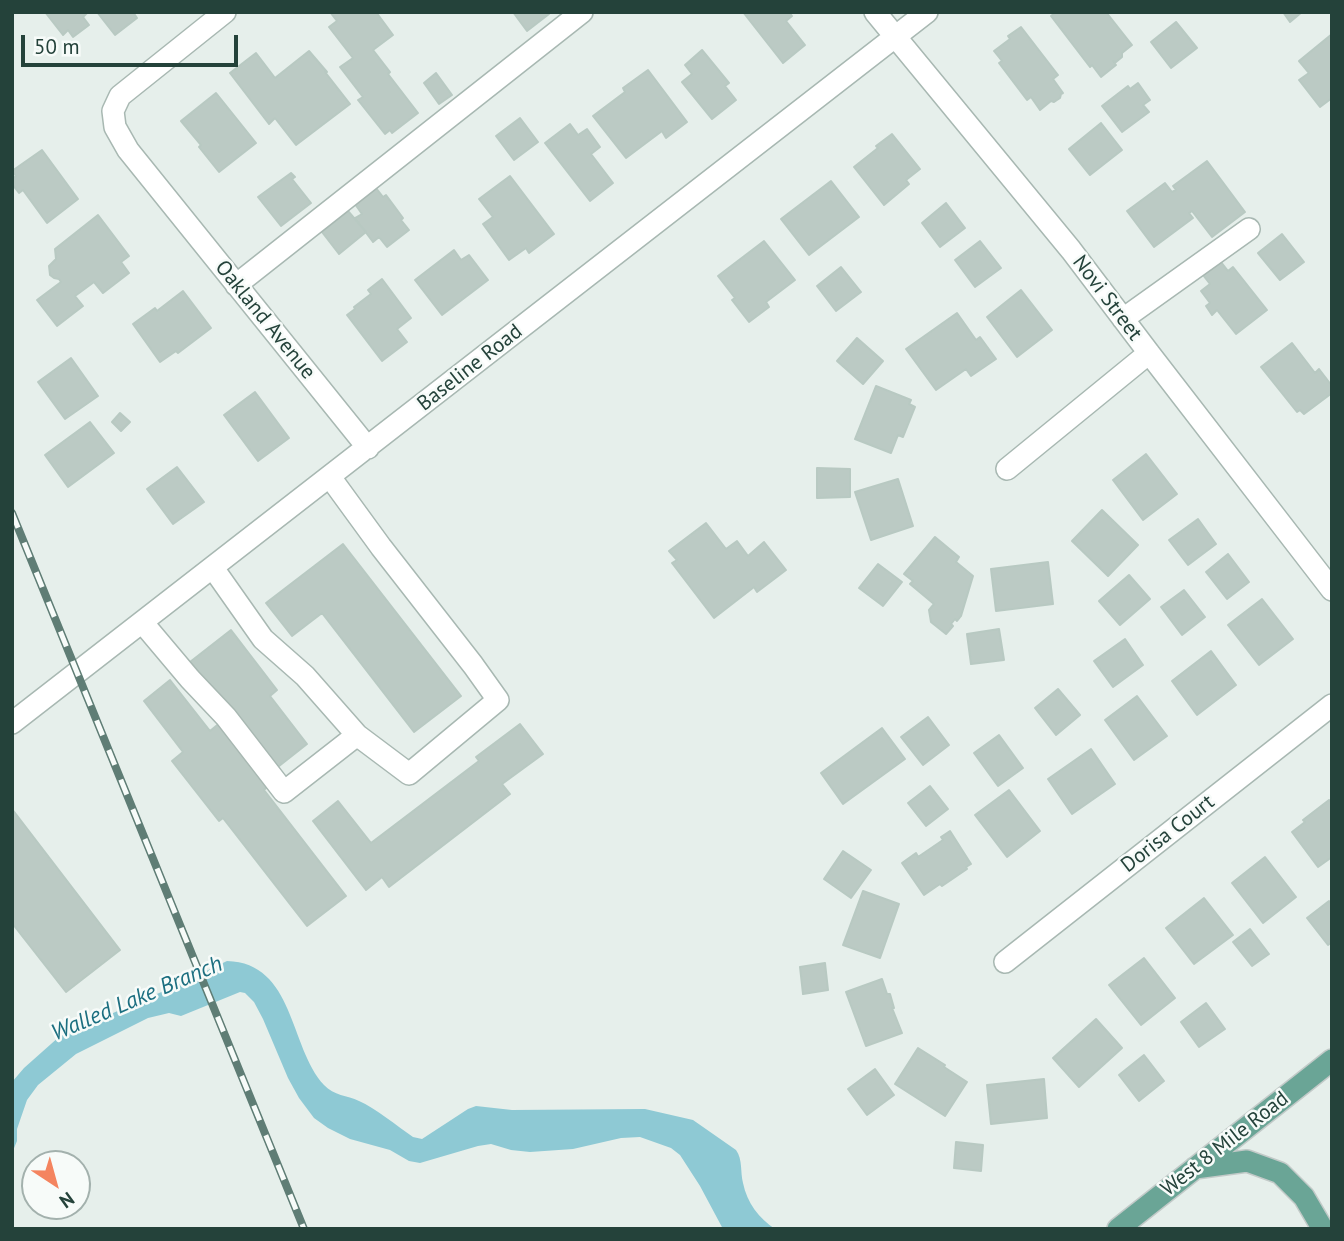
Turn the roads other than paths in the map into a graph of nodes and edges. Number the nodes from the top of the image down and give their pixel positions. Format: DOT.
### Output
graph roads {
  1 [pos="225,12"];
  2 [pos="582,12"];
  3 [pos="875,12"];
  4 [pos="927,12"];
  5 [pos="896,37"];
  6 [pos="1249,229"];
  7 [pos="236,285"];
  8 [pos="1123,319"];
  9 [pos="1149,353"];
  10 [pos="368,448"];
  11 [pos="1007,470"];
  12 [pos="330,477"];
  13 [pos="213,568"];
  14 [pos="1332,590"];
  15 [pos="142,622"];
  16 [pos="1332,705"];
  17 [pos="12,723"];
  18 [pos="357,735"];
  19 [pos="1005,962"];
  20 [pos="1332,1059"];
  21 [pos="1193,1169"];
  22 [pos="1118,1229"];
  23 [pos="1321,1229"];
  1 -- 7 [label="street, Oakland Avenue"];
  2 -- 7 [label="street"];
  3 -- 5 [label="street, Novi Street"];
  4 -- 5 [label="street, Baseline Road"];
  5 -- 8 [label="street, Novi Street"];
  5 -- 10 [label="street, Baseline Road"];
  6 -- 8 [label="street"];
  7 -- 10 [label="street, Oakland Avenue"];
  8 -- 9 [label="street, Novi Street"];
  9 -- 11 [label="street"];
  9 -- 14 [label="street, Novi Street"];
  10 -- 12 [label="street, Baseline Road"];
  12 -- 13 [label="street, Baseline Road"];
  12 -- 18 [label="street"];
  13 -- 15 [label="street, Baseline Road"];
  13 -- 18 [label="street"];
  15 -- 17 [label="street, Baseline Road"];
  15 -- 18 [label="street"];
  16 -- 19 [label="street, Dorisa Court"];
  20 -- 21 [label="main road, West 8 Mile Road"];
  21 -- 22 [label="main road, West 8 Mile Road"];
  21 -- 23 [label="main road"];
}
